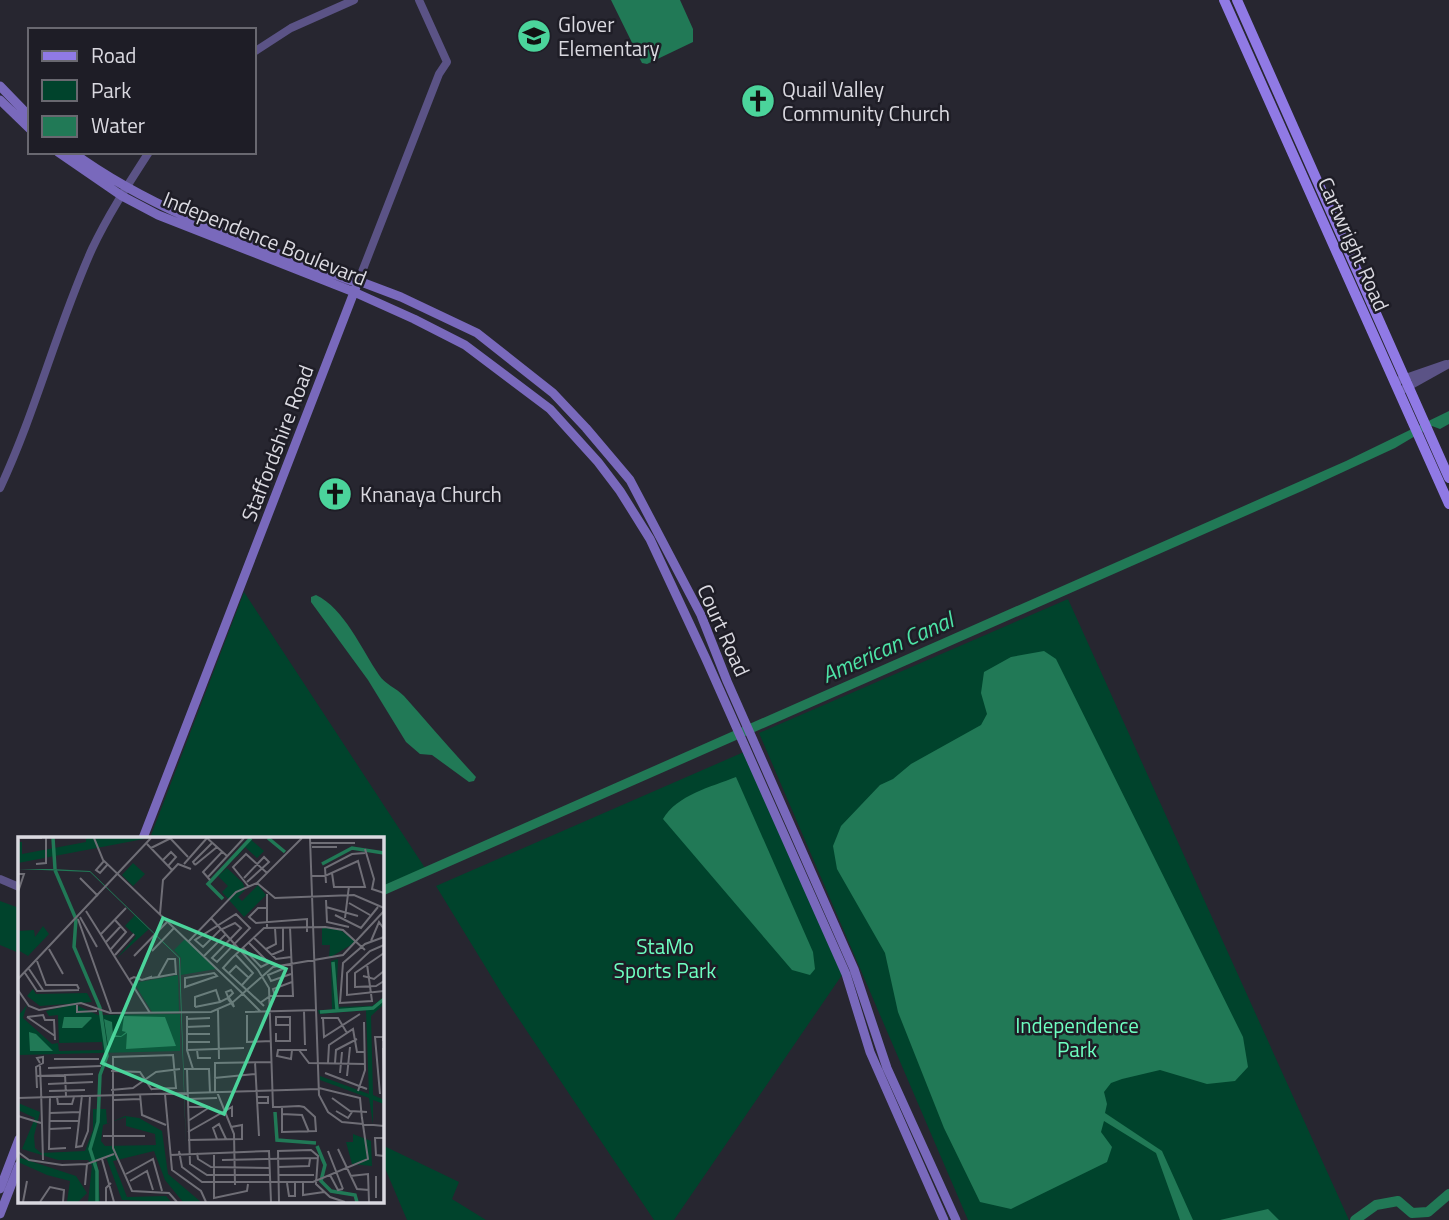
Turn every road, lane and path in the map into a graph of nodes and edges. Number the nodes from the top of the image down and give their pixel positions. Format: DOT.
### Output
graph roads {
  1 [pos="354,0"];
  2 [pos="419,0"];
  3 [pos="1224,0"];
  4 [pos="1237,0"];
  5 [pos="256,51"];
  6 [pos="0,86"];
  7 [pos="0,100"];
  8 [pos="28,115"];
  9 [pos="28,126"];
  10 [pos="61,154"];
  11 [pos="75,154"];
  12 [pos="148,154"];
  13 [pos="123,192"];
  14 [pos="218,234"];
  15 [pos="358,282"];
  16 [pos="354,292"];
  17 [pos="1363,297"];
  18 [pos="477,334"];
  19 [pos="465,345"];
  20 [pos="1449,364"];
  21 [pos="1401,385"];
  22 [pos="586,428"];
  23 [pos="577,437"];
  24 [pos="1449,478"];
  25 [pos="0,488"];
  26 [pos="1449,504"];
  27 [pos="748,741"];
  28 [pos="143,837"];
  29 [pos="0,879"];
  30 [pos="18,887"];
  31 [pos="858,995"];
  32 [pos="18,1142"];
  33 [pos="18,1167"];
  34 [pos="0,1189"];
  35 [pos="0,1214"];
  36 [pos="943,1220"];
  37 [pos="956,1220"];
  1 -- 5 [label="street"];
  2 -- 15 [label="street, Staffordshire Road"];
  3 -- 17 [label="main road, Cartwright Road"];
  4 -- 17 [label="main road, Cartwright Road"];
  6 -- 8 [label="main road"];
  7 -- 9 [label="main road"];
  10 -- 13 [label="main road, Independence Boulevard"];
  11 -- 13 [label="main road, Independence Boulevard"];
  12 -- 13 [label="street"];
  13 -- 14 [label="main road, Independence Boulevard"];
  13 -- 25 [label="street"];
  14 -- 15 [label="main road, Independence Boulevard"];
  14 -- 16 [label="main road, Independence Boulevard"];
  15 -- 16 [label="main road, Staffordshire Road"];
  15 -- 18 [label="main road, Independence Boulevard"];
  16 -- 19 [label="main road, Independence Boulevard"];
  16 -- 28 [label="main road, Staffordshire Road"];
  17 -- 21 [label="main road, Cartwright Road"];
  18 -- 22 [label="main road, Court Road"];
  19 -- 23 [label="main road, Court Road"];
  20 -- 21 [label="street"];
  21 -- 24 [label="main road, Cartwright Road"];
  21 -- 26 [label="main road, Cartwright Road"];
  22 -- 23 [label="main road"];
  22 -- 27 [label="main road, Court Road"];
  23 -- 27 [label="main road, Court Road"];
  27 -- 31 [label="main road, Court Road"];
  29 -- 30 [label="street"];
  31 -- 36 [label="main road"];
  31 -- 37 [label="main road"];
  32 -- 34 [label="main road"];
  33 -- 35 [label="main road"];
}
